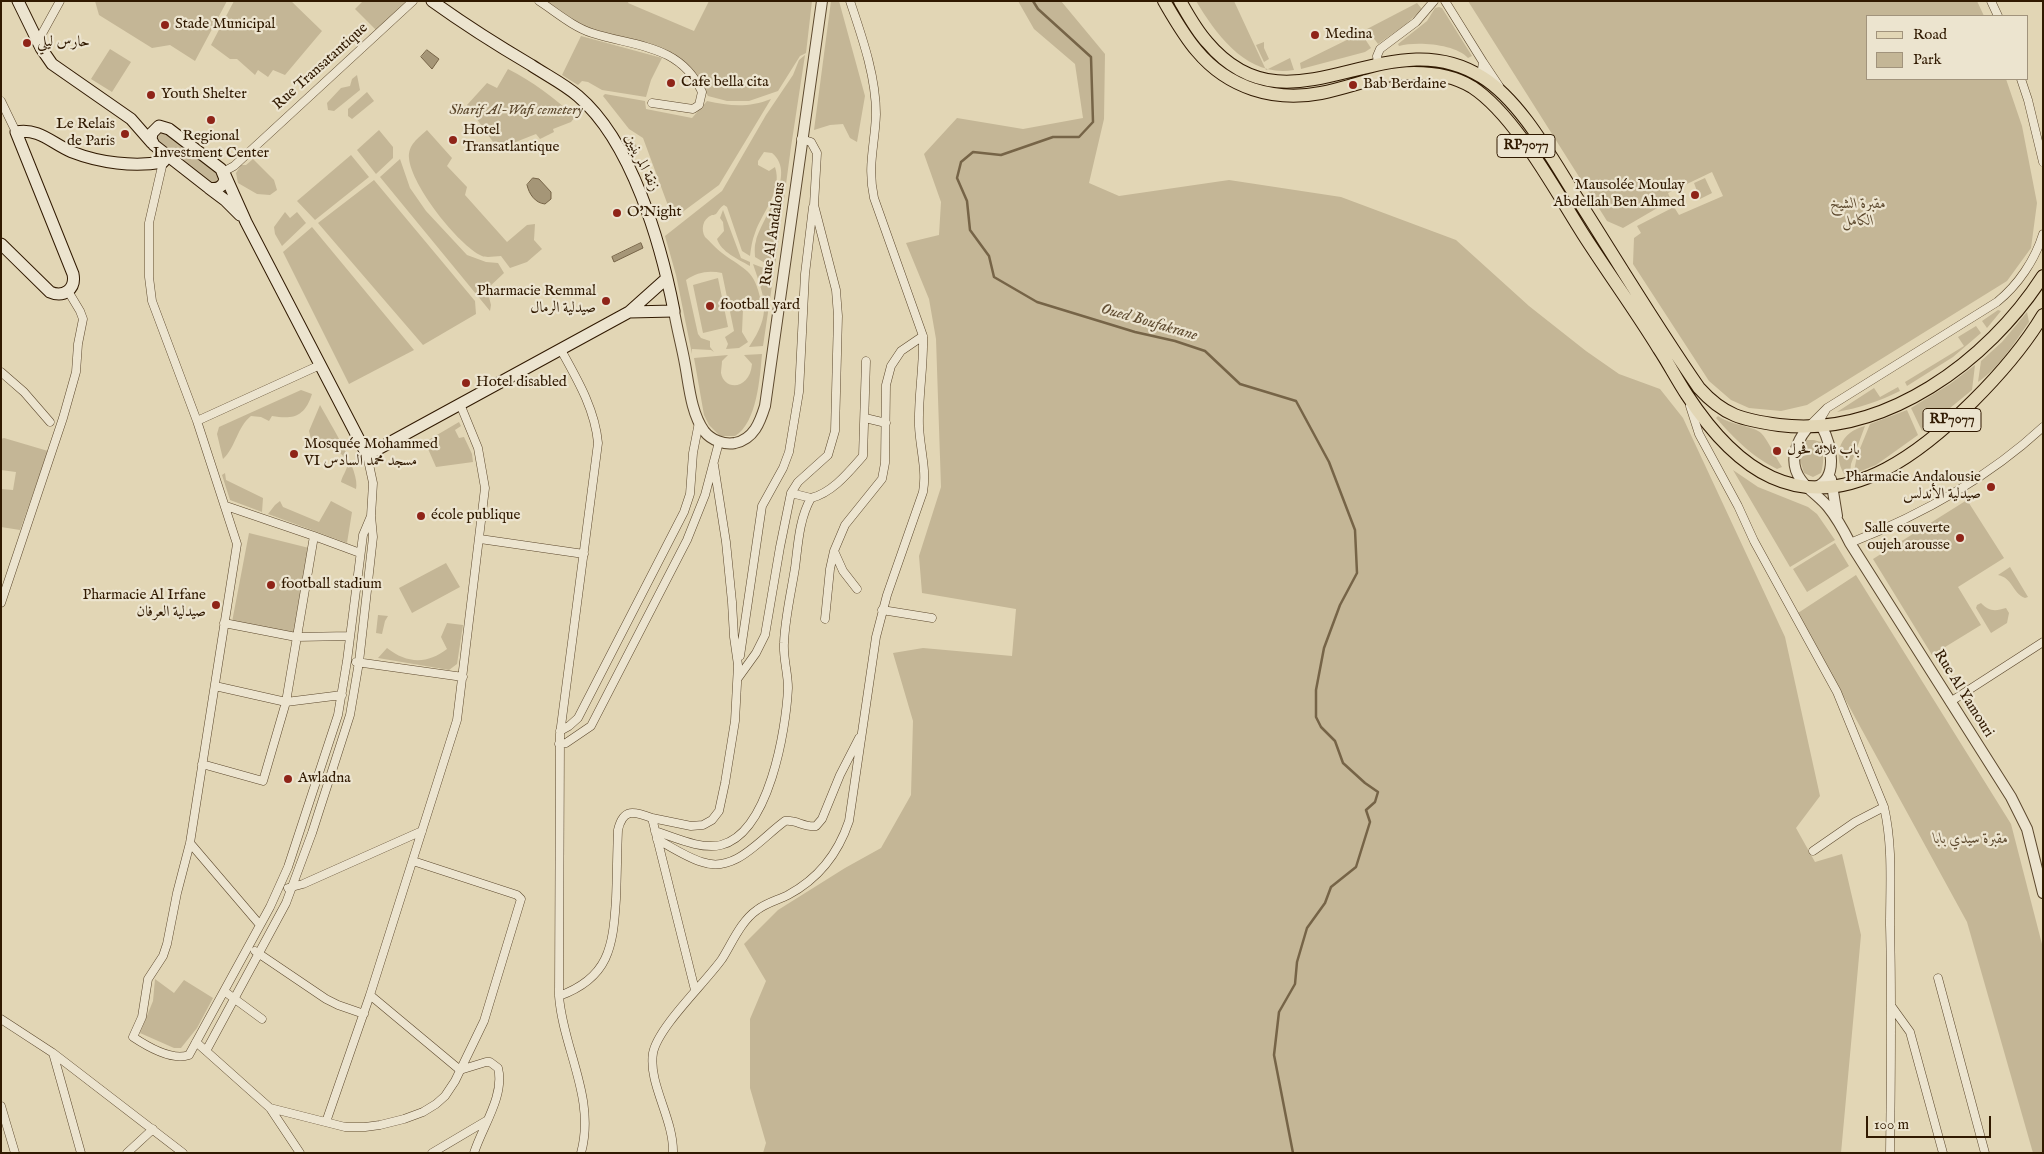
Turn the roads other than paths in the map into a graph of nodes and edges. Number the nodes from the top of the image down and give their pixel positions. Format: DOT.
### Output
graph roads {
  1 [pos="18,1"];
  2 [pos="60,1"];
  3 [pos="413,1"];
  4 [pos="432,1"];
  5 [pos="539,1"];
  6 [pos="822,1"];
  7 [pos="850,1"];
  8 [pos="1164,1"];
  9 [pos="1180,1"];
  10 [pos="1434,1"];
  11 [pos="1446,1"];
  12 [pos="1991,1"];
  13 [pos="1998,15"];
  14 [pos="38,42"];
  15 [pos="1380,48"];
  16 [pos="1481,58"];
  17 [pos="1378,64"];
  18 [pos="1360,68"];
  19 [pos="1392,74"];
  20 [pos="1481,76"];
  21 [pos="2021,80"];
  22 [pos="1462,81"];
  23 [pos="1504,94"];
  24 [pos="1,101"];
  25 [pos="652,103"];
  26 [pos="131,119"];
  27 [pos="163,126"];
  28 [pos="16,132"];
  29 [pos="801,138"];
  30 [pos="152,142"];
  31 [pos="166,159"];
  32 [pos="2043,162"];
  33 [pos="224,174"];
  34 [pos="209,188"];
  35 [pos="814,205"];
  36 [pos="246,222"];
  37 [pos="2043,234"];
  38 [pos="1,244"];
  39 [pos="2043,276"];
  40 [pos="667,278"];
  41 [pos="68,292"];
  42 [pos="674,311"];
  43 [pos="629,312"];
  44 [pos="2043,314"];
  45 [pos="922,336"];
  46 [pos="561,350"];
  47 [pos="866,361"];
  48 [pos="320,365"];
  49 [pos="1,372"];
  50 [pos="1688,396"];
  51 [pos="460,404"];
  52 [pos="1827,408"];
  53 [pos="865,418"];
  54 [pos="198,421"];
  55 [pos="50,422"];
  56 [pos="699,422"];
  57 [pos="886,424"];
  58 [pos="1808,427"];
  59 [pos="1822,427"];
  60 [pos="2043,427"];
  61 [pos="719,442"];
  62 [pos="367,455"];
  63 [pos="714,465"];
  64 [pos="1830,471"];
  65 [pos="1832,487"];
  66 [pos="1810,488"];
  67 [pos="791,493"];
  68 [pos="811,498"];
  69 [pos="226,506"];
  70 [pos="370,516"];
  71 [pos="1838,520"];
  72 [pos="314,536"];
  73 [pos="480,539"];
  74 [pos="1850,543"];
  75 [pos="834,551"];
  76 [pos="360,553"];
  77 [pos="584,554"];
  78 [pos="857,589"];
  79 [pos="1,603"];
  80 [pos="882,610"];
  81 [pos="932,618"];
  82 [pos="825,619"];
  83 [pos="224,623"];
  84 [pos="624,632"];
  85 [pos="350,636"];
  86 [pos="296,637"];
  87 [pos="636,639"];
  88 [pos="2043,642"];
  89 [pos="347,661"];
  90 [pos="359,662"];
  91 [pos="738,665"];
  92 [pos="463,677"];
  93 [pos="738,678"];
  94 [pos="215,686"];
  95 [pos="342,695"];
  96 [pos="286,702"];
  97 [pos="1950,702"];
  98 [pos="864,730"];
  99 [pos="560,731"];
  100 [pos="559,744"];
  101 [pos="202,764"];
  102 [pos="314,785"];
  103 [pos="326,789"];
  104 [pos="1884,807"];
  105 [pos="652,818"];
  106 [pos="422,831"];
  107 [pos="656,835"];
  108 [pos="190,843"];
  109 [pos="1813,851"];
  110 [pos="413,861"];
  111 [pos="292,888"];
  112 [pos="278,889"];
  113 [pos="2043,893"];
  114 [pos="260,925"];
  115 [pos="249,947"];
  116 [pos="258,953"];
  117 [pos="1938,978"];
  118 [pos="696,990"];
  119 [pos="224,991"];
  120 [pos="370,995"];
  121 [pos="559,996"];
  122 [pos="235,999"];
  123 [pos="1892,1007"];
  124 [pos="364,1014"];
  125 [pos="1,1019"];
  126 [pos="262,1019"];
  127 [pos="196,1042"];
  128 [pos="206,1051"];
  129 [pos="53,1053"];
  130 [pos="460,1070"];
  131 [pos="1,1106"];
  132 [pos="270,1108"];
  133 [pos="486,1121"];
  134 [pos="326,1122"];
  135 [pos="153,1129"];
  136 [pos="15,1153"];
  137 [pos="81,1153"];
  138 [pos="127,1153"];
  139 [pos="183,1153"];
  140 [pos="300,1153"];
  141 [pos="432,1153"];
  142 [pos="474,1153"];
  143 [pos="581,1153"];
  144 [pos="673,1153"];
  145 [pos="1890,1153"];
  146 [pos="1943,1153"];
  147 [pos="1985,1153"];
  1 -- 14 [label="main road"];
  2 -- 14 [label="street"];
  3 -- 33 [label="street, Rue Transatantique"];
  4 -- 40 [label="main road, زنقة المرينيين"];
  5 -- 25 [label="street"];
  6 -- 29 [label="street, Rue Al Andalous"];
  7 -- 45 [label="street"];
  8 -- 19 [label="main road, RP7077"];
  9 -- 18 [label="main road, RP7077"];
  10 -- 15 [label="street"];
  11 -- 16 [label="street"];
  12 -- 13 [label="street"];
  14 -- 26 [label="main road"];
  15 -- 17 [label="street"];
  15 -- 18 [label="street"];
  16 -- 20 [label="street"];
  16 -- 23 [label="street"];
  17 -- 18 [label="main road, RP7077"];
  17 -- 19 [label="main road"];
  17 -- 20 [label="main road, RP7077"];
  19 -- 22 [label="main road, RP7077"];
  20 -- 22 [label="main road"];
  20 -- 23 [label="main road, RP7077"];
  21 -- 32 [label="street"];
  22 -- 50 [label="main road, RP7077"];
  23 -- 58 [label="main road, RP7077"];
  24 -- 28 [label="street"];
  26 -- 27 [label="main road"];
  26 -- 30 [label="main road"];
  27 -- 30 [label="main road"];
  27 -- 33 [label="main road"];
  28 -- 31 [label="main road"];
  28 -- 41 [label="main road"];
  29 -- 35 [label="street"];
  29 -- 61 [label="street, Rue Al Andalous"];
  30 -- 31 [label="main road"];
  31 -- 34 [label="main road"];
  31 -- 54 [label="street"];
  33 -- 34 [label="main road"];
  33 -- 36 [label="main road"];
  34 -- 36 [label="main road"];
  35 -- 67 [label="street"];
  35 -- 91 [label="street"];
  36 -- 48 [label="main road"];
  37 -- 52 [label="street"];
  38 -- 41 [label="main road"];
  39 -- 59 [label="main road, RP7077"];
  40 -- 42 [label="main road, زنقة المرينيين"];
  40 -- 43 [label="main road"];
  41 -- 79 [label="street"];
  42 -- 43 [label="main road"];
  42 -- 56 [label="street, زنقة المرينيين"];
  43 -- 46 [label="main road"];
  44 -- 65 [label="main road, RP7077"];
  45 -- 57 [label="street"];
  45 -- 80 [label="street"];
  46 -- 51 [label="main road"];
  46 -- 77 [label="street"];
  47 -- 53 [label="street"];
  48 -- 54 [label="street"];
  48 -- 62 [label="main road"];
  49 -- 55 [label="street"];
  50 -- 66 [label="main road, RP7077"];
  50 -- 104 [label="street"];
  51 -- 62 [label="main road"];
  51 -- 73 [label="street"];
  52 -- 58 [label="street"];
  52 -- 59 [label="street"];
  53 -- 57 [label="street"];
  53 -- 68 [label="street"];
  54 -- 69 [label="street"];
  56 -- 61 [label="street"];
  56 -- 84 [label="street"];
  57 -- 75 [label="street"];
  58 -- 59 [label="main road, RP7077"];
  58 -- 66 [label="street, Rue Al Yamouri"];
  59 -- 64 [label="street, Rue Al Yamouri"];
  60 -- 74 [label="street"];
  61 -- 63 [label="street"];
  62 -- 70 [label="street"];
  63 -- 87 [label="street"];
  63 -- 91 [label="street"];
  64 -- 65 [label="street, Rue Al Yamouri"];
  64 -- 66 [label="street"];
  65 -- 66 [label="main road, RP7077"];
  65 -- 71 [label="street, Rue Al Yamouri"];
  66 -- 71 [label="street, Rue Al Yamouri"];
  67 -- 68 [label="street"];
  67 -- 93 [label="street"];
  68 -- 107 [label="street"];
  69 -- 72 [label="street"];
  69 -- 83 [label="street"];
  70 -- 76 [label="street"];
  70 -- 90 [label="street"];
  71 -- 74 [label="street, Rue Al Yamouri"];
  72 -- 76 [label="street"];
  72 -- 86 [label="street"];
  73 -- 77 [label="street"];
  73 -- 92 [label="street"];
  74 -- 97 [label="street, Rue Al Yamouri"];
  75 -- 78 [label="street"];
  75 -- 82 [label="street"];
  76 -- 85 [label="street"];
  77 -- 99 [label="street"];
  80 -- 81 [label="street"];
  80 -- 98 [label="street"];
  83 -- 86 [label="street"];
  83 -- 94 [label="street"];
  84 -- 87 [label="street"];
  84 -- 99 [label="street"];
  85 -- 86 [label="street"];
  85 -- 89 [label="street"];
  86 -- 96 [label="street"];
  87 -- 100 [label="street"];
  88 -- 97 [label="street"];
  89 -- 90 [label="street"];
  89 -- 95 [label="street"];
  90 -- 92 [label="street"];
  90 -- 103 [label="street"];
  91 -- 93 [label="street"];
  92 -- 106 [label="street"];
  93 -- 105 [label="street"];
  94 -- 96 [label="street"];
  94 -- 101 [label="street"];
  95 -- 96 [label="street"];
  95 -- 102 [label="street"];
  96 -- 101 [label="street"];
  97 -- 113 [label="street, Rue Al Yamouri"];
  98 -- 107 [label="street"];
  98 -- 118 [label="street"];
  99 -- 100 [label="street"];
  100 -- 121 [label="street"];
  101 -- 108 [label="street"];
  102 -- 103 [label="street"];
  102 -- 112 [label="street"];
  103 -- 111 [label="street"];
  104 -- 109 [label="street"];
  104 -- 123 [label="street"];
  105 -- 107 [label="street"];
  105 -- 121 [label="street"];
  106 -- 110 [label="street"];
  106 -- 111 [label="street"];
  107 -- 118 [label="street"];
  108 -- 114 [label="street"];
  108 -- 127 [label="street"];
  110 -- 120 [label="street"];
  110 -- 130 [label="street"];
  111 -- 112 [label="street"];
  111 -- 116 [label="street"];
  112 -- 114 [label="street"];
  114 -- 115 [label="street"];
  115 -- 116 [label="street"];
  115 -- 119 [label="street"];
  116 -- 122 [label="street"];
  116 -- 124 [label="street"];
  117 -- 147 [label="street"];
  118 -- 144 [label="street"];
  119 -- 122 [label="street"];
  119 -- 127 [label="street"];
  120 -- 124 [label="street"];
  120 -- 130 [label="street"];
  121 -- 143 [label="street"];
  122 -- 126 [label="street"];
  122 -- 128 [label="street"];
  123 -- 145 [label="street"];
  123 -- 146 [label="street"];
  124 -- 134 [label="street"];
  125 -- 129 [label="street"];
  127 -- 128 [label="street"];
  128 -- 132 [label="street"];
  129 -- 135 [label="street"];
  129 -- 137 [label="street"];
  130 -- 133 [label="street"];
  130 -- 134 [label="street"];
  131 -- 136 [label="street"];
  132 -- 134 [label="street"];
  132 -- 140 [label="street"];
  133 -- 141 [label="street"];
  133 -- 142 [label="street"];
  135 -- 138 [label="street"];
  135 -- 139 [label="street"];
}
